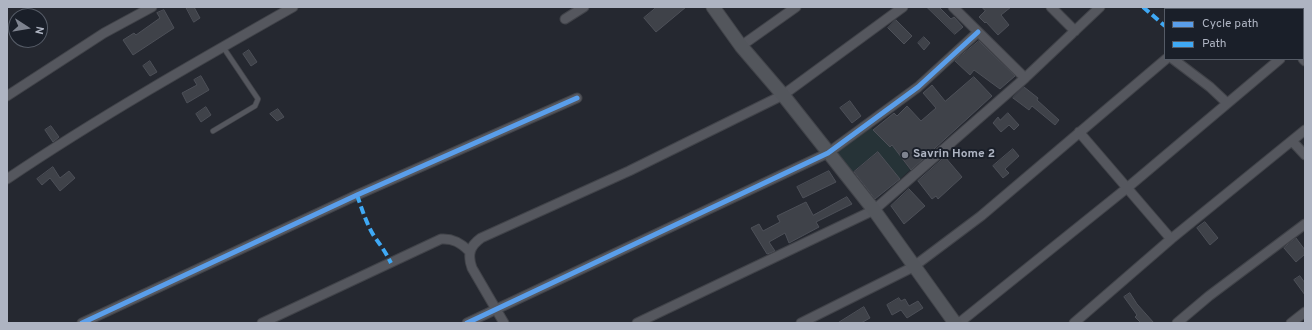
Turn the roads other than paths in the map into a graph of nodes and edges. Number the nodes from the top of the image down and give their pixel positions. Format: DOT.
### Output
graph roads {
  1 [pos="152,7"];
  2 [pos="293,7"];
  3 [pos="584,7"];
  4 [pos="713,7"];
  5 [pos="796,7"];
  6 [pos="903,7"];
  7 [pos="953,7"];
  8 [pos="1051,7"];
  9 [pos="1100,7"];
  10 [pos="565,19"];
  11 [pos="1076,30"];
  12 [pos="978,32"];
  13 [pos="741,46"];
  14 [pos="223,47"];
  15 [pos="1165,60"];
  16 [pos="1174,60"];
  17 [pos="1279,60"];
  18 [pos="1025,78"];
  19 [pos="784,95"];
  20 [pos="7,96"];
  21 [pos="578,98"];
  22 [pos="1227,103"];
  23 [pos="1305,130"];
  24 [pos="213,131"];
  25 [pos="1079,132"];
  26 [pos="1292,141"];
  27 [pos="828,153"];
  28 [pos="1305,155"];
  29 [pos="7,179"];
  30 [pos="1127,188"];
  31 [pos="874,210"];
  32 [pos="1305,224"];
  33 [pos="1171,239"];
  34 [pos="469,252"];
  35 [pos="913,267"];
  36 [pos="496,310"];
  37 [pos="1305,312"];
  38 [pos="82,323"];
  39 [pos="262,323"];
  40 [pos="467,323"];
  41 [pos="504,323"];
  42 [pos="637,323"];
  43 [pos="801,323"];
  44 [pos="955,323"];
  45 [pos="959,323"];
  46 [pos="1074,323"];
  47 [pos="1177,323"];
  48 [pos="1291,323"];
  1 -- 20 [label="street"];
  2 -- 14 [label="street"];
  3 -- 10 [label="street"];
  4 -- 13 [label="street"];
  5 -- 13 [label="street"];
  6 -- 19 [label="street"];
  7 -- 12 [label="street"];
  8 -- 11 [label="street"];
  9 -- 11 [label="street"];
  11 -- 18 [label="street"];
  12 -- 18 [label="street"];
  12 -- 27 [label="street"];
  13 -- 19 [label="street"];
  14 -- 24 [label="lane"];
  14 -- 29 [label="street"];
  15 -- 25 [label="street"];
  16 -- 22 [label="street"];
  17 -- 22 [label="street"];
  18 -- 31 [label="street"];
  19 -- 27 [label="street"];
  19 -- 34 [label="street"];
  21 -- 38 [label="street"];
  22 -- 30 [label="street"];
  23 -- 26 [label="street"];
  25 -- 30 [label="street"];
  25 -- 35 [label="street"];
  26 -- 28 [label="street"];
  26 -- 33 [label="street"];
  27 -- 31 [label="street"];
  27 -- 36 [label="street"];
  30 -- 33 [label="street"];
  30 -- 45 [label="street"];
  31 -- 35 [label="street"];
  31 -- 42 [label="street"];
  32 -- 47 [label="street"];
  33 -- 46 [label="street"];
  34 -- 36 [label="street"];
  34 -- 39 [label="street"];
  35 -- 43 [label="street"];
  35 -- 44 [label="street"];
  36 -- 40 [label="street"];
  36 -- 41 [label="street"];
  37 -- 48 [label="street"];
}
